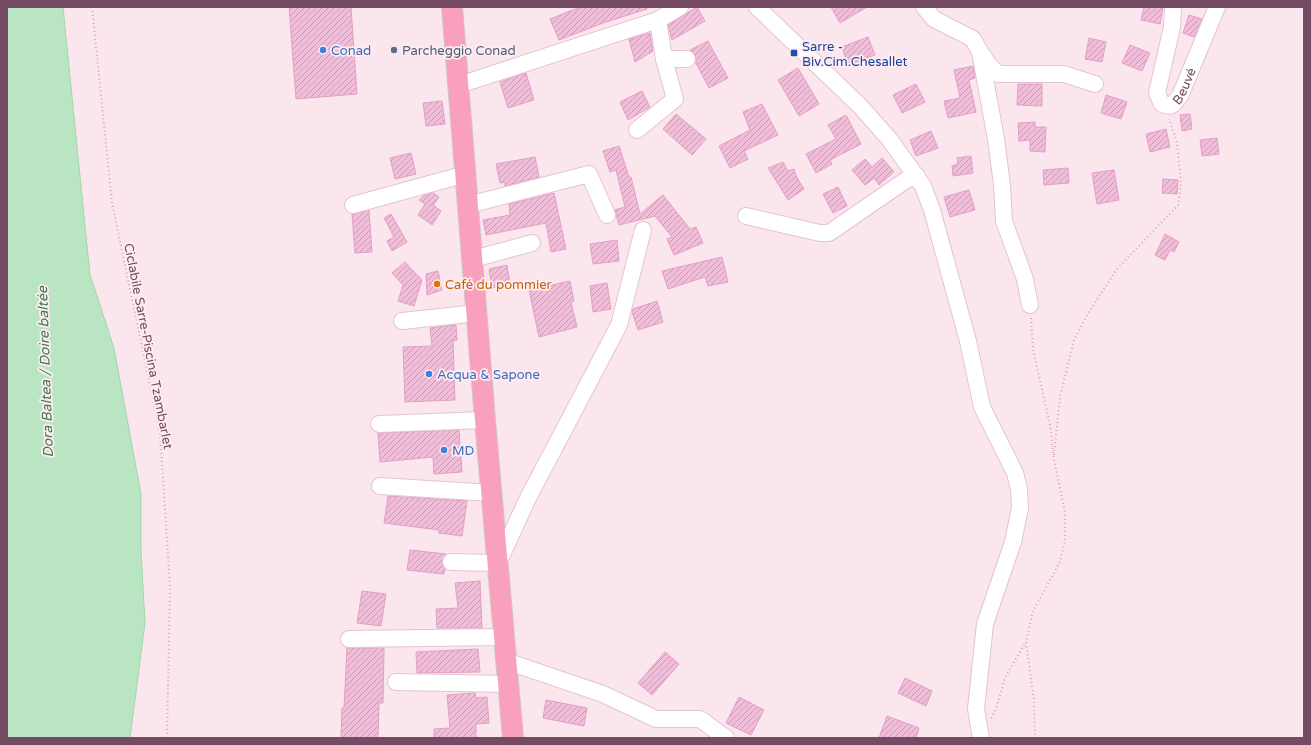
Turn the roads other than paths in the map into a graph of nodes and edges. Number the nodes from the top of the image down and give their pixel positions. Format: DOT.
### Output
graph roads {
  1 [pos="452,7"];
  2 [pos="680,7"];
  3 [pos="757,7"];
  4 [pos="924,7"];
  5 [pos="1173,7"];
  6 [pos="1217,7"];
  7 [pos="658,20"];
  8 [pos="980,52"];
  9 [pos="664,59"];
  10 [pos="687,59"];
  11 [pos="1096,84"];
  12 [pos="459,85"];
  13 [pos="637,130"];
  14 [pos="466,174"];
  15 [pos="917,176"];
  16 [pos="353,205"];
  17 [pos="468,205"];
  18 [pos="607,215"];
  19 [pos="746,216"];
  20 [pos="643,230"];
  21 [pos="532,243"];
  22 [pos="473,260"];
  23 [pos="1030,305"];
  24 [pos="477,313"];
  25 [pos="402,321"];
  26 [pos="485,420"];
  27 [pos="379,424"];
  28 [pos="380,486"];
  29 [pos="492,493"];
  30 [pos="451,562"];
  31 [pos="498,563"];
  32 [pos="504,637"];
  33 [pos="349,639"];
  34 [pos="506,661"];
  35 [pos="396,682"];
  36 [pos="508,684"];
  37 [pos="981,736"];
  38 [pos="513,738"];
  39 [pos="726,738"];
  1 -- 12 [label="main road"];
  2 -- 7 [label="street"];
  3 -- 15 [label="street"];
  4 -- 8 [label="street"];
  5 -- 6 [label="street, Beuvé"];
  7 -- 9 [label="street"];
  7 -- 12 [label="street"];
  8 -- 11 [label="street"];
  8 -- 23 [label="street"];
  9 -- 10 [label="street"];
  9 -- 13 [label="street"];
  12 -- 14 [label="main road"];
  14 -- 16 [label="street"];
  14 -- 17 [label="main road"];
  15 -- 19 [label="street"];
  15 -- 37 [label="street"];
  17 -- 18 [label="street"];
  17 -- 22 [label="main road"];
  20 -- 31 [label="street"];
  21 -- 22 [label="street"];
  22 -- 24 [label="main road"];
  24 -- 25 [label="street"];
  24 -- 26 [label="main road"];
  26 -- 27 [label="street"];
  26 -- 29 [label="main road"];
  28 -- 29 [label="street"];
  29 -- 31 [label="main road"];
  30 -- 31 [label="street"];
  31 -- 32 [label="main road"];
  32 -- 33 [label="street"];
  32 -- 34 [label="main road"];
  34 -- 36 [label="main road"];
  34 -- 39 [label="street"];
  35 -- 36 [label="street"];
  36 -- 38 [label="main road"];
}
